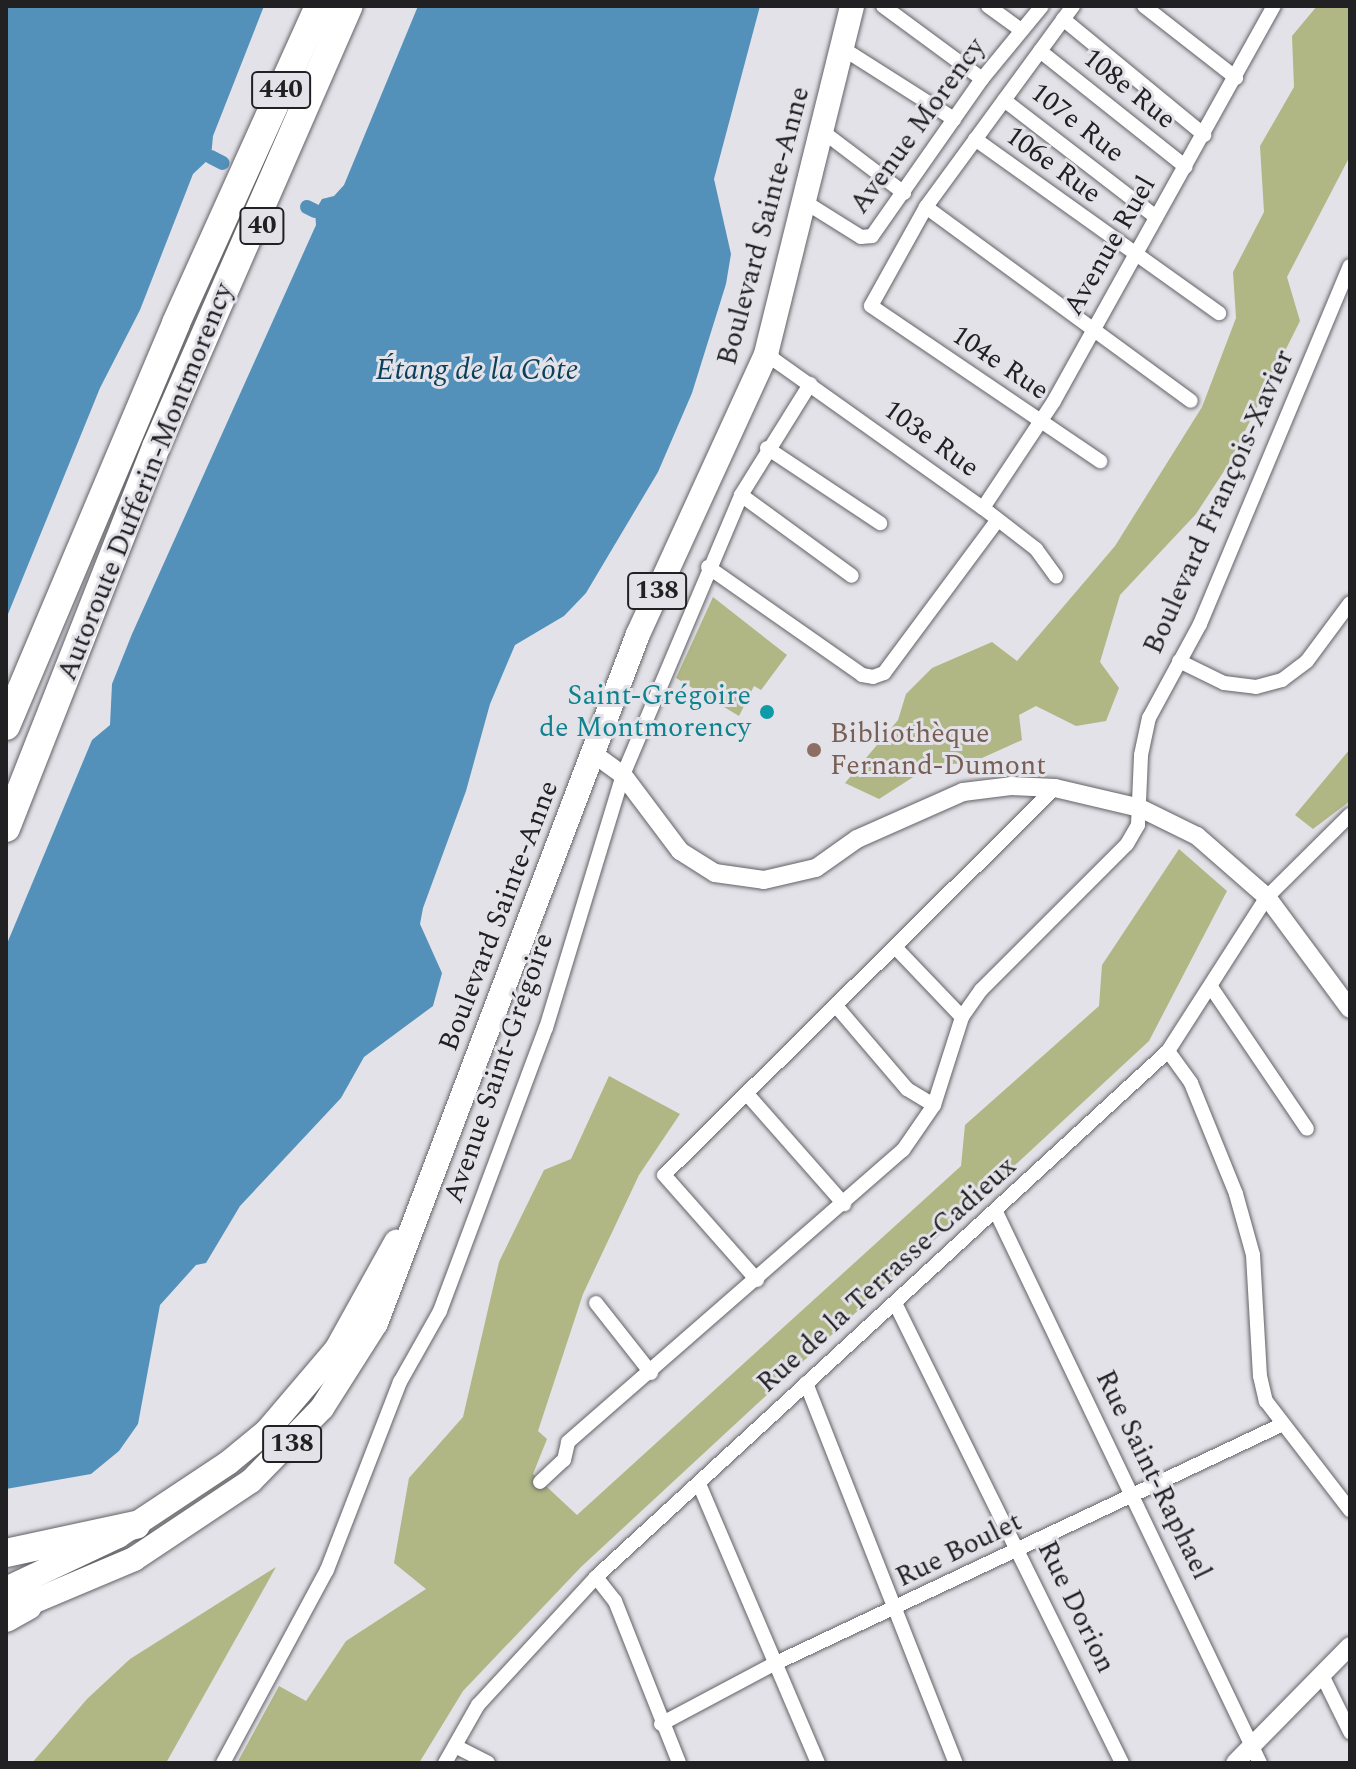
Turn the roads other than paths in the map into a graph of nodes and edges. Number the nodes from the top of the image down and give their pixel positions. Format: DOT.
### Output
graph roads {
  1 [pos="305,6"];
  2 [pos="319,6"];
  3 [pos="349,6"];
  4 [pos="367,6"];
  5 [pos="852,6"];
  6 [pos="883,6"];
  7 [pos="988,6"];
  8 [pos="1042,6"];
  9 [pos="1073,6"];
  10 [pos="1144,6"];
  11 [pos="1268,8"];
  12 [pos="1063,19"];
  13 [pos="1021,30"];
  14 [pos="842,48"];
  15 [pos="1040,51"];
  16 [pos="1236,78"];
  17 [pos="982,79"];
  18 [pos="1004,100"];
  19 [pos="954,119"];
  20 [pos="822,131"];
  21 [pos="1204,135"];
  22 [pos="975,139"];
  23 [pos="1186,167"];
  24 [pos="243,174"];
  25 [pos="904,193"];
  26 [pos="805,202"];
  27 [pos="926,207"];
  28 [pos="1156,217"];
  29 [pos="1134,256"];
  30 [pos="1350,266"];
  31 [pos="1219,313"];
  32 [pos="1092,330"];
  33 [pos="766,354"];
  34 [pos="810,384"];
  35 [pos="1191,401"];
  36 [pos="1040,422"];
  37 [pos="156,447"];
  38 [pos="767,448"];
  39 [pos="1100,461"];
  40 [pos="741,495"];
  41 [pos="983,508"];
  42 [pos="997,521"];
  43 [pos="880,523"];
  44 [pos="708,567"];
  45 [pos="852,576"];
  46 [pos="1056,577"];
  47 [pos="1350,603"];
  48 [pos="1179,661"];
  49 [pos="8,720"];
  50 [pos="594,754"];
  51 [pos="623,775"];
  52 [pos="1055,788"];
  53 [pos="1140,808"];
  54 [pos="1350,815"];
  55 [pos="6,828"];
  56 [pos="1267,897"];
  57 [pos="895,947"];
  58 [pos="1211,987"];
  59 [pos="837,1007"];
  60 [pos="1350,1009"];
  61 [pos="962,1017"];
  62 [pos="1168,1051"];
  63 [pos="747,1094"];
  64 [pos="934,1105"];
  65 [pos="1307,1129"];
  66 [pos="434,1169"];
  67 [pos="844,1204"];
  68 [pos="996,1212"];
  69 [pos="757,1280"];
  70 [pos="596,1303"];
  71 [pos="895,1303"];
  72 [pos="651,1373"];
  73 [pos="806,1383"];
  74 [pos="1281,1425"];
  75 [pos="540,1482"];
  76 [pos="699,1484"];
  77 [pos="1135,1496"];
  78 [pos="1350,1510"];
  79 [pos="136,1525"];
  80 [pos="1019,1548"];
  81 [pos="6,1553"];
  82 [pos="596,1577"];
  83 [pos="11,1606"];
  84 [pos="895,1610"];
  85 [pos="1350,1646"];
  86 [pos="774,1664"];
  87 [pos="1322,1675"];
  88 [pos="661,1724"];
  89 [pos="1350,1732"];
  90 [pos="455,1746"];
  91 [pos="1256,1755"];
  92 [pos="223,1763"];
  93 [pos="445,1763"];
  94 [pos="488,1763"];
  95 [pos="679,1763"];
  96 [pos="818,1763"];
  97 [pos="956,1763"];
  98 [pos="1122,1763"];
  99 [pos="1235,1763"];
  1 -- 24 [label="highway, 40"];
  2 -- 24 [label="highway, Autoroute Dufferin-Montmorency / 440"];
  3 -- 37 [label="highway, Autoroute Dufferin-Montmorency / 440"];
  4 -- 37 [label="highway, 40"];
  5 -- 14 [label="main road, Boulevard Sainte-Anne / 138"];
  6 -- 17 [label="street"];
  7 -- 13 [label="street"];
  8 -- 13 [label="street, Avenue Morency"];
  9 -- 12 [label="street"];
  10 -- 16 [label="street"];
  11 -- 16 [label="street, Avenue Ruel"];
  12 -- 15 [label="street"];
  12 -- 21 [label="street"];
  13 -- 17 [label="street, Avenue Morency"];
  14 -- 19 [label="street"];
  14 -- 20 [label="main road, Boulevard Sainte-Anne / 138"];
  15 -- 18 [label="street"];
  15 -- 23 [label="street, 108e Rue"];
  16 -- 21 [label="street, Avenue Ruel"];
  17 -- 19 [label="street, Avenue Morency"];
  18 -- 22 [label="street"];
  18 -- 28 [label="street, 107e Rue"];
  19 -- 25 [label="street, Avenue Morency"];
  20 -- 25 [label="street"];
  20 -- 26 [label="main road, Boulevard Sainte-Anne / 138"];
  21 -- 23 [label="street, Avenue Ruel"];
  22 -- 27 [label="street"];
  22 -- 29 [label="street, 106e Rue"];
  23 -- 28 [label="street, Avenue Ruel"];
  24 -- 49 [label="highway, Autoroute Dufferin-Montmorency / 40"];
  25 -- 26 [label="street, Avenue Morency"];
  26 -- 33 [label="main road, Boulevard Sainte-Anne / 138"];
  27 -- 32 [label="street"];
  27 -- 36 [label="street, 104e Rue"];
  28 -- 29 [label="street, Avenue Ruel"];
  29 -- 31 [label="street, 106e Rue"];
  29 -- 32 [label="street, Avenue Ruel"];
  30 -- 48 [label="street, Boulevard François-Xavier"];
  32 -- 35 [label="street"];
  32 -- 36 [label="street, Avenue Ruel"];
  33 -- 34 [label="street, 103e Rue"];
  33 -- 50 [label="main road, Boulevard Sainte-Anne / 138"];
  34 -- 38 [label="street, Avenue Saint-Grégoire"];
  34 -- 41 [label="street, 103e Rue"];
  36 -- 39 [label="street, 104e Rue"];
  36 -- 41 [label="street, Avenue Ruel"];
  37 -- 55 [label="highway, Autoroute Dufferin-Montmorency / 40"];
  38 -- 40 [label="street, Avenue Saint-Grégoire"];
  38 -- 43 [label="street"];
  40 -- 44 [label="street, Avenue Saint-Grégoire"];
  40 -- 45 [label="street"];
  41 -- 42 [label="street, 103e Rue"];
  42 -- 44 [label="street"];
  42 -- 46 [label="street, 103e Rue"];
  44 -- 51 [label="street, Avenue Saint-Grégoire"];
  47 -- 48 [label="street"];
  48 -- 53 [label="street, Boulevard François-Xavier"];
  50 -- 51 [label="street"];
  50 -- 66 [label="main road, Boulevard Sainte-Anne / 138"];
  51 -- 52 [label="street"];
  51 -- 92 [label="street, Avenue Saint-Grégoire"];
  52 -- 53 [label="street"];
  52 -- 57 [label="street"];
  53 -- 56 [label="street"];
  53 -- 61 [label="street, Boulevard François-Xavier"];
  54 -- 56 [label="street, Rue de la Terrasse-Cadieux"];
  56 -- 58 [label="street, Rue de la Terrasse-Cadieux"];
  56 -- 60 [label="street"];
  57 -- 59 [label="street"];
  57 -- 61 [label="street"];
  58 -- 62 [label="street, Rue de la Terrasse-Cadieux"];
  58 -- 65 [label="street"];
  59 -- 63 [label="street"];
  59 -- 64 [label="street"];
  61 -- 64 [label="street, Boulevard François-Xavier"];
  62 -- 68 [label="street, Rue de la Terrasse-Cadieux"];
  62 -- 74 [label="street"];
  63 -- 67 [label="street"];
  63 -- 69 [label="street"];
  64 -- 67 [label="street, Boulevard François-Xavier"];
  66 -- 79 [label="main road, Boulevard Sainte-Anne / 138"];
  66 -- 83 [label="main road, Boulevard Sainte-Anne / 138"];
  67 -- 69 [label="street, Boulevard François-Xavier"];
  68 -- 71 [label="street, Rue de la Terrasse-Cadieux"];
  68 -- 77 [label="street, Rue Saint-Raphael"];
  69 -- 72 [label="street, Boulevard François-Xavier"];
  70 -- 72 [label="street"];
  71 -- 73 [label="street, Rue de la Terrasse-Cadieux"];
  71 -- 80 [label="street, Rue Dorion"];
  72 -- 75 [label="street, Boulevard François-Xavier"];
  73 -- 76 [label="street, Rue de la Terrasse-Cadieux"];
  73 -- 84 [label="street"];
  74 -- 77 [label="street, Rue Boulet"];
  74 -- 78 [label="street"];
  76 -- 82 [label="street, Rue de la Terrasse-Cadieux"];
  76 -- 86 [label="street"];
  77 -- 80 [label="street, Rue Boulet"];
  77 -- 91 [label="street, Rue Saint-Raphael"];
  79 -- 81 [label="highway"];
  79 -- 83 [label="main road, Boulevard Sainte-Anne / 138"];
  80 -- 84 [label="street, Rue Boulet"];
  80 -- 98 [label="street, Rue Dorion"];
  82 -- 88 [label="street"];
  82 -- 90 [label="street, Rue de la Terrasse-Cadieux"];
  84 -- 86 [label="street, Rue Boulet"];
  84 -- 97 [label="street"];
  85 -- 87 [label="street"];
  86 -- 88 [label="street, Rue Boulet"];
  86 -- 96 [label="street"];
  87 -- 89 [label="street"];
  87 -- 91 [label="street"];
  88 -- 95 [label="street"];
  90 -- 93 [label="street, Rue de la Terrasse-Cadieux"];
  90 -- 94 [label="street"];
  91 -- 99 [label="street"];
}
